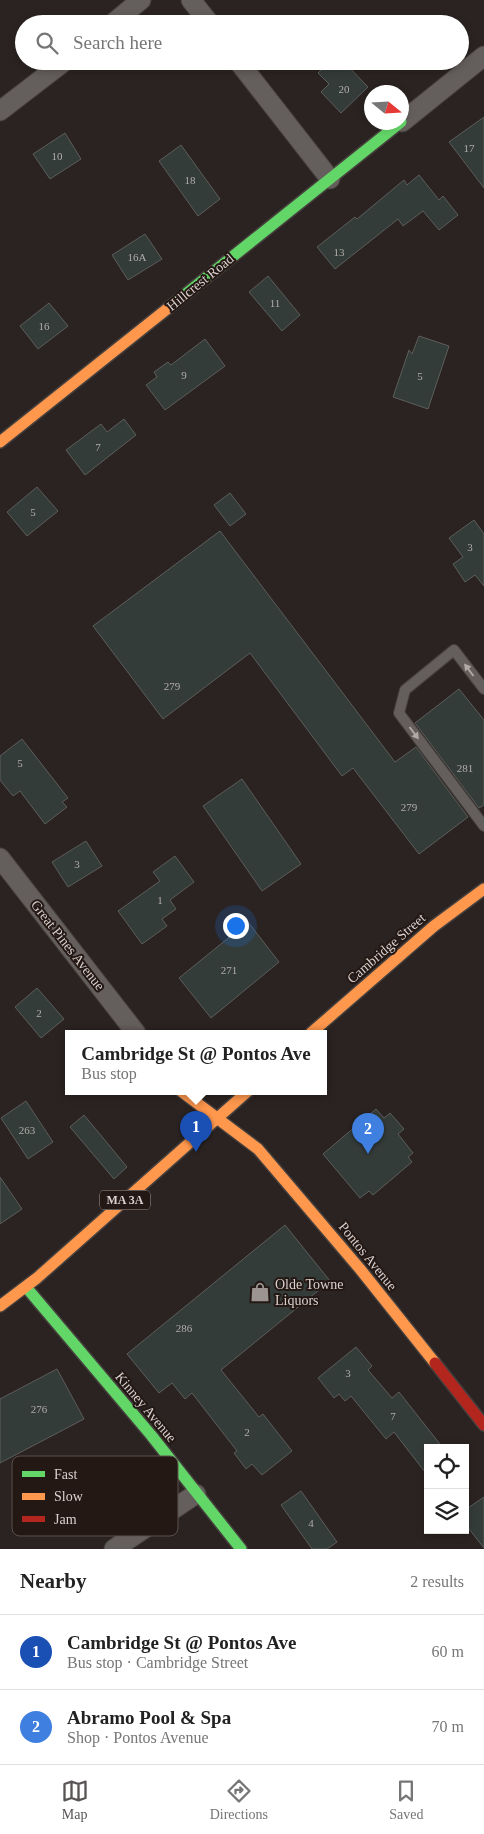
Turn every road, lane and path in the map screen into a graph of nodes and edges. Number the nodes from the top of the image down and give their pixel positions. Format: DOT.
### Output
graph roads {
  1 [pos="141,0"];
  2 [pos="191,0"];
  3 [pos="123,15"];
  4 [pos="203,15"];
  5 [pos="484,56"];
  6 [pos="469,68"];
  7 [pos="53,70"];
  8 [pos="245,70"];
  9 [pos="466,70"];
  10 [pos="0,111"];
  11 [pos="409,116"];
  12 [pos="391,130"];
  13 [pos="330,179"];
  14 [pos="0,442"];
  15 [pos="484,689"];
  16 [pos="484,826"];
  17 [pos="0,858"];
  18 [pos="484,889"];
  19 [pos="134,1030"];
  20 [pos="314,1030"];
  21 [pos="186,1095"];
  22 [pos="244,1095"];
  23 [pos="218,1118"];
  24 [pos="26,1287"];
  25 [pos="0,1306"];
  26 [pos="484,1425"];
  27 [pos="165,1456"];
  28 [pos="178,1472"];
  29 [pos="196,1494"];
  30 [pos="178,1506"];
  31 [pos="133,1536"];
  32 [pos="114,1549"];
  33 [pos="241,1549"];
  1 -- 3 [label="street"];
  2 -- 4 [label="street"];
  5 -- 6 [label="street, Hillcrest Road"];
  7 -- 10 [label="street"];
  8 -- 13 [label="street"];
  9 -- 11 [label="street, Hillcrest Road"];
  12 -- 13 [label="street, Hillcrest Road"];
  13 -- 14 [label="street, Hillcrest Road"];
  15 -- 16 [label="lane, one-way"];
  17 -- 19 [label="street, Great Pines Avenue"];
  18 -- 20 [label="street, Cambridge Street"];
  21 -- 23 [label="street"];
  22 -- 23 [label="street, MA 3A"];
  23 -- 24 [label="street, MA 3A"];
  23 -- 26 [label="street, Pontos Avenue"];
  24 -- 25 [label="street, MA 3A"];
  24 -- 27 [label="street, Kinney Avenue"];
  28 -- 29 [label="street, Kinney Avenue"];
  29 -- 30 [label="street"];
  29 -- 33 [label="street, Kinney Avenue"];
  31 -- 32 [label="street"];
}
